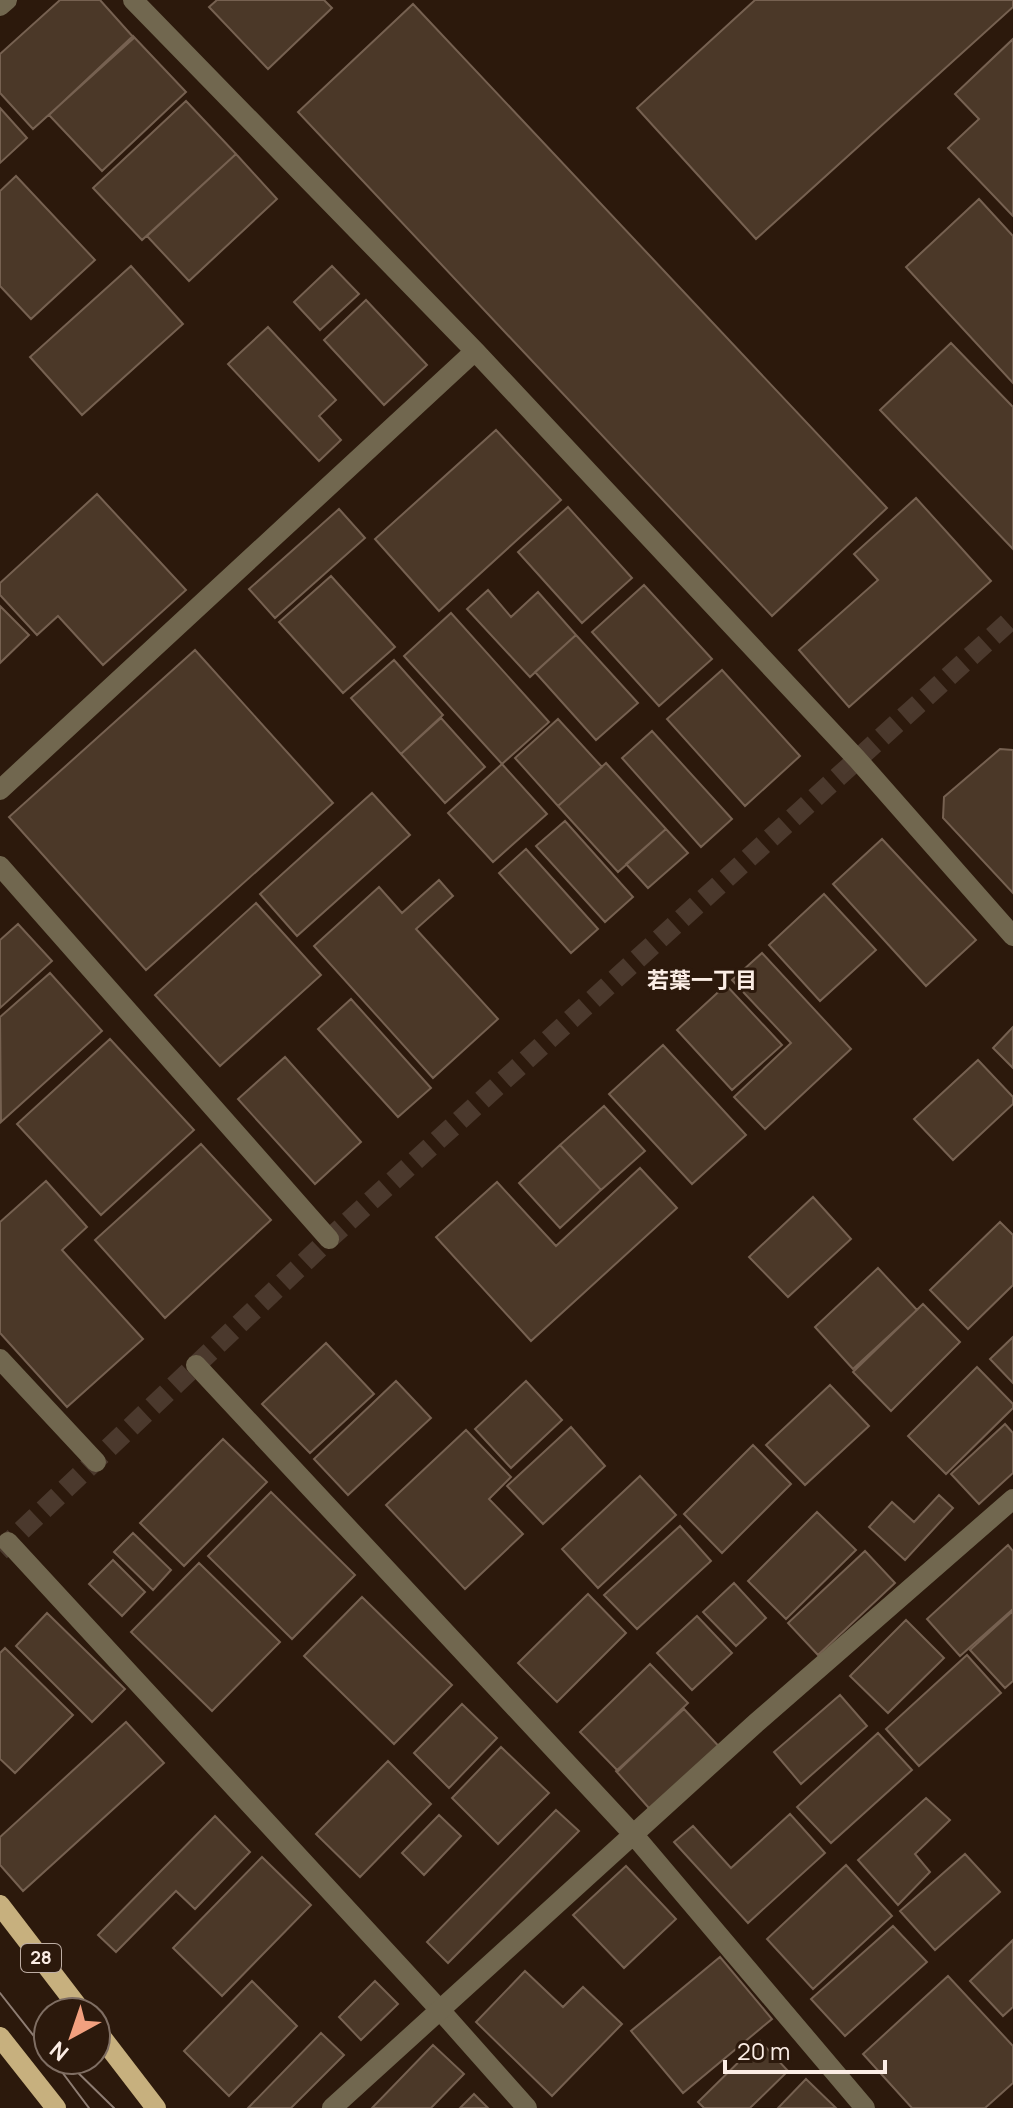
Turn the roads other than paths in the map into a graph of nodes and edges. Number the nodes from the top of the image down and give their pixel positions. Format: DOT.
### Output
graph roads {
  1 [pos="7,0"];
  2 [pos="133,0"];
  3 [pos="0,6"];
  4 [pos="475,351"];
  5 [pos="0,790"];
  6 [pos="0,866"];
  7 [pos="1013,936"];
  8 [pos="329,1239"];
  9 [pos="0,1359"];
  10 [pos="196,1365"];
  11 [pos="96,1462"];
  12 [pos="1013,1499"];
  13 [pos="8,1542"];
  14 [pos="633,1834"];
  15 [pos="0,1905"];
  16 [pos="70,1996"];
  17 [pos="440,2010"];
  18 [pos="0,2037"];
  19 [pos="112,2051"];
  20 [pos="56,2108"];
  21 [pos="156,2108"];
  22 [pos="332,2108"];
  23 [pos="527,2108"];
  24 [pos="865,2108"];
  1 -- 3 [label="street"];
  2 -- 4 [label="street"];
  4 -- 5 [label="street"];
  4 -- 7 [label="street"];
  6 -- 8 [label="street"];
  9 -- 11 [label="street"];
  10 -- 14 [label="street"];
  12 -- 14 [label="street"];
  13 -- 17 [label="street"];
  14 -- 17 [label="street"];
  14 -- 24 [label="street"];
  15 -- 16 [label="main road, 28"];
  17 -- 22 [label="street"];
  17 -- 23 [label="street"];
  18 -- 20 [label="main road"];
  19 -- 21 [label="main road"];
}
